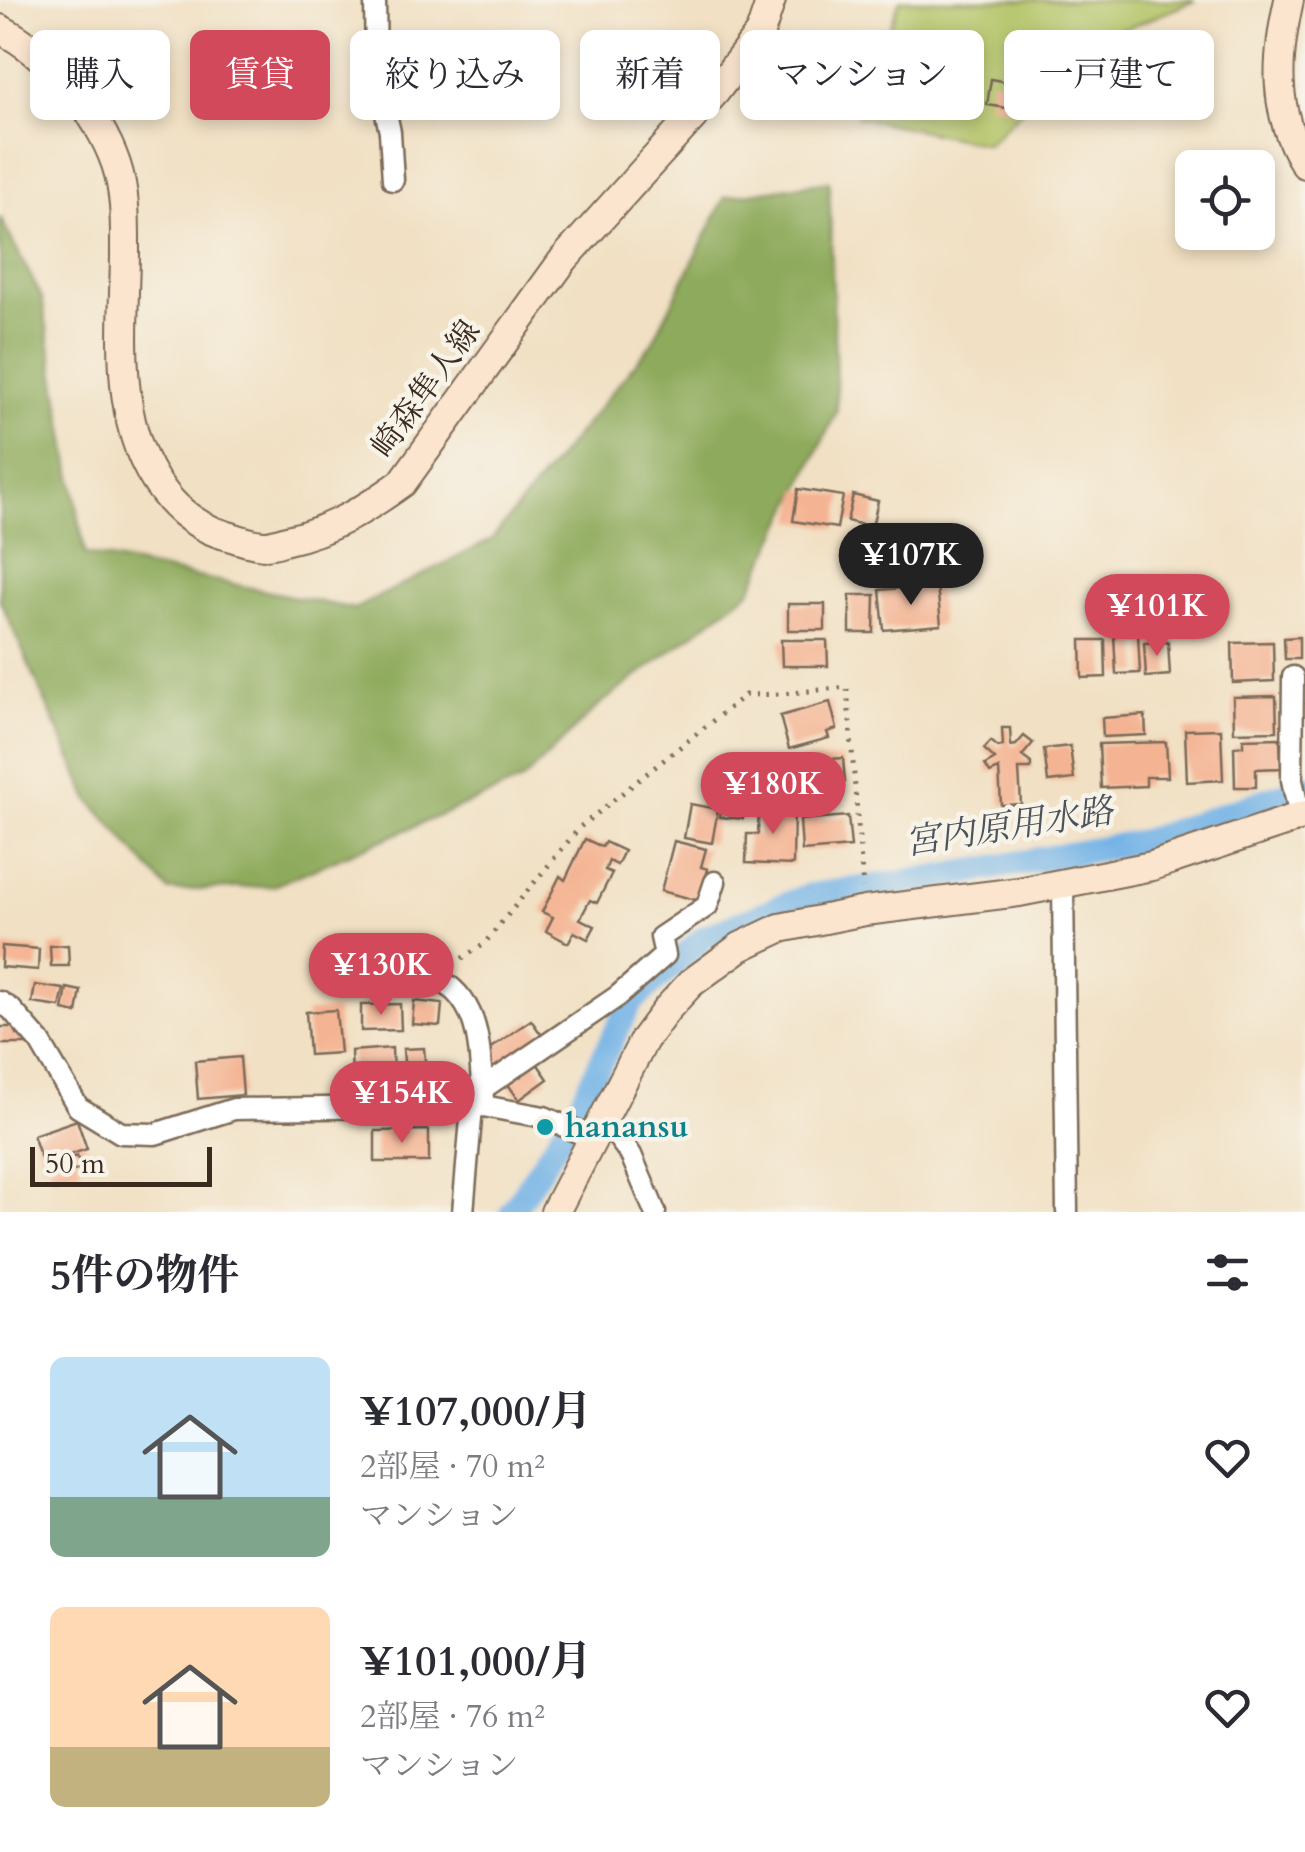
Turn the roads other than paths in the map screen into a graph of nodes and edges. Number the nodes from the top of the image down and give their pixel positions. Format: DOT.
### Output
graph roads {
  1 [pos="375,0"];
  2 [pos="770,0"];
  3 [pos="1289,0"];
  4 [pos="0,29"];
  5 [pos="1305,164"];
  6 [pos="393,180"];
  7 [pos="1293,678"];
  8 [pos="1301,812"];
  9 [pos="715,882"];
  10 [pos="1063,885"];
  11 [pos="677,968"];
  12 [pos="433,976"];
  13 [pos="0,1002"];
  14 [pos="479,1101"];
  15 [pos="597,1127"];
  16 [pos="462,1212"];
  17 [pos="554,1212"];
  18 [pos="655,1212"];
  19 [pos="1067,1212"];
  1 -- 6 [label="street"];
  2 -- 4 [label="main road, 崎森隼人線"];
  3 -- 5 [label="main road"];
  7 -- 8 [label="street"];
  8 -- 10 [label="main road"];
  9 -- 11 [label="street"];
  10 -- 11 [label="main road"];
  10 -- 19 [label="street"];
  11 -- 14 [label="street"];
  11 -- 15 [label="main road"];
  12 -- 14 [label="street"];
  13 -- 14 [label="street"];
  14 -- 15 [label="street"];
  14 -- 16 [label="street"];
  15 -- 17 [label="main road"];
  15 -- 18 [label="street"];
}
